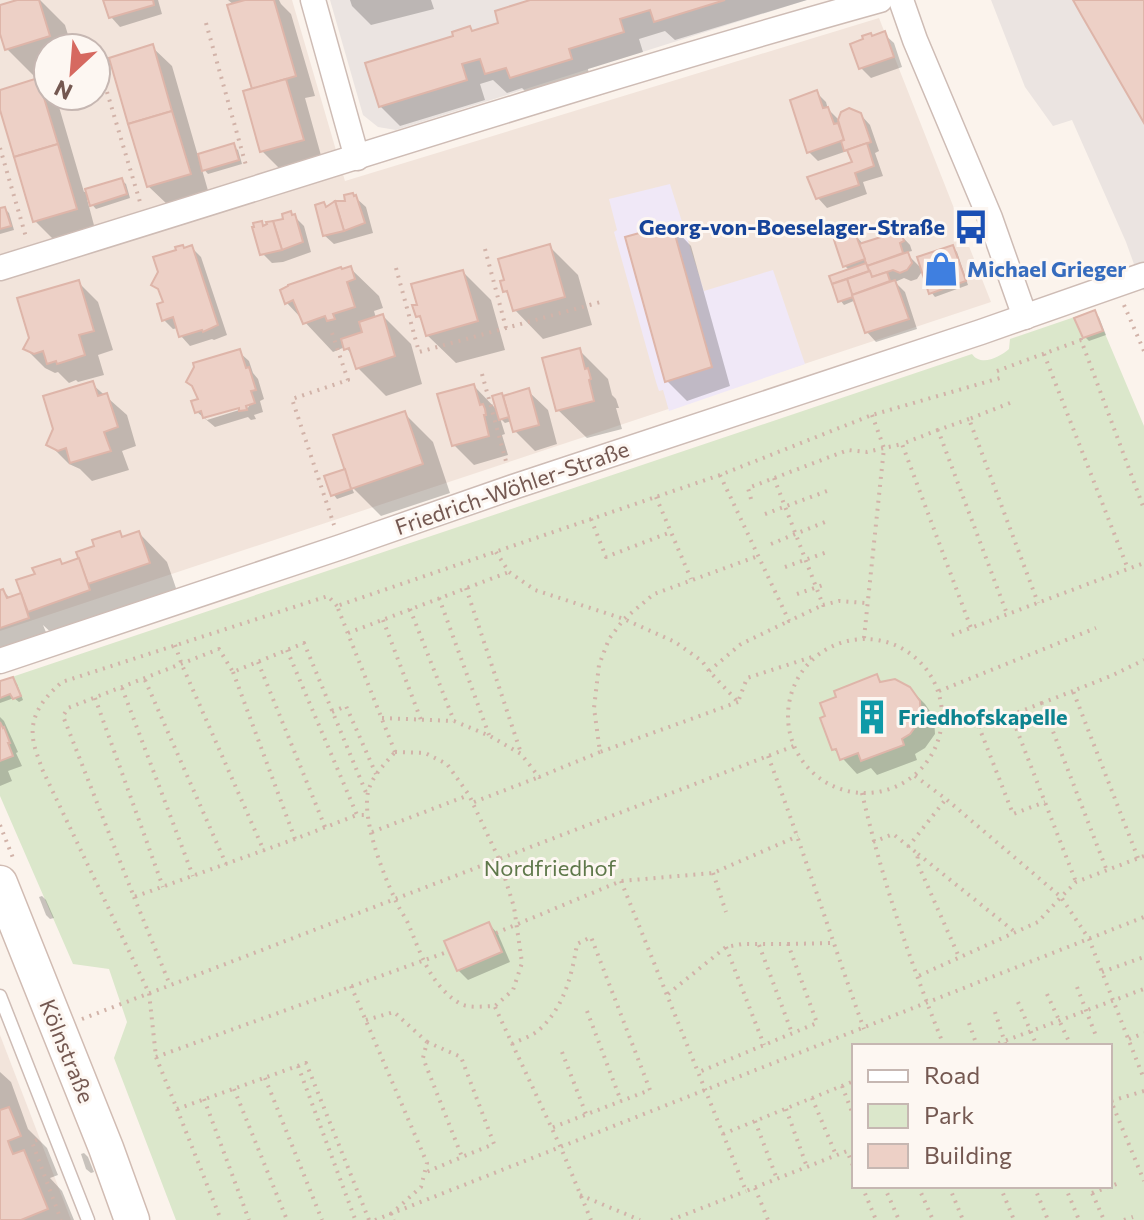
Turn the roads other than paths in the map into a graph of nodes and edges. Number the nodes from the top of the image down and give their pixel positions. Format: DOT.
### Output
graph roads {
  1 [pos="313,0"];
  2 [pos="880,0"];
  3 [pos="901,0"];
  4 [pos="357,158"];
  5 [pos="0,268"];
  6 [pos="1144,275"];
  7 [pos="1025,317"];
  8 [pos="0,661"];
  9 [pos="0,883"];
  10 [pos="0,996"];
  11 [pos="88,1220"];
  12 [pos="132,1220"];
  1 -- 4 [label="street"];
  2 -- 4 [label="street"];
  3 -- 7 [label="street"];
  4 -- 5 [label="street"];
  6 -- 7 [label="street, Friedrich-Wöhler-Straße"];
  7 -- 8 [label="street, Friedrich-Wöhler-Straße"];
  9 -- 12 [label="main road, Kölnstraße"];
  10 -- 11 [label="lane"];
}
